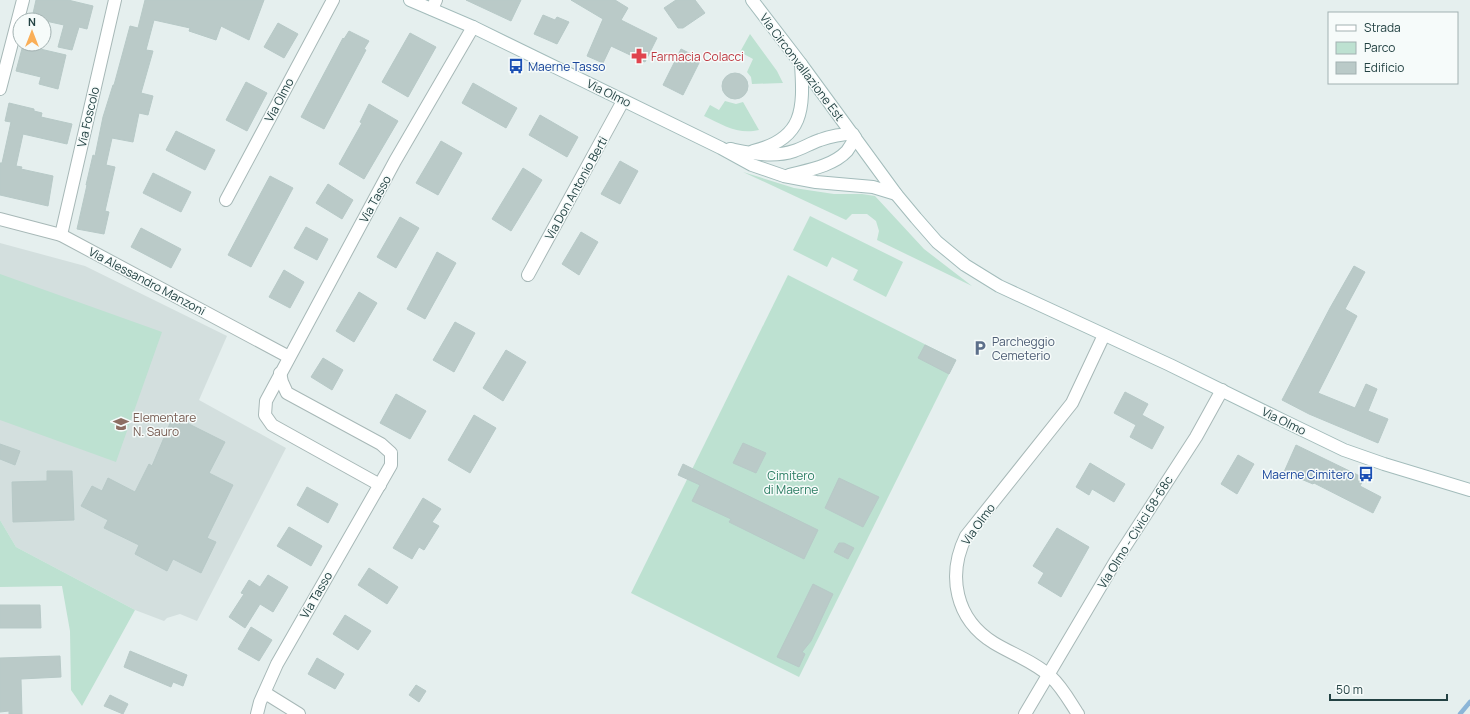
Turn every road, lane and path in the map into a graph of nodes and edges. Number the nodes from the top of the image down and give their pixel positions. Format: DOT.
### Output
graph roads {
  1 [pos="23,0"];
  2 [pos="115,0"];
  3 [pos="333,0"];
  4 [pos="410,0"];
  5 [pos="752,0"];
  6 [pos="434,5"];
  7 [pos="472,27"];
  8 [pos="801,64"];
  9 [pos="0,89"];
  10 [pos="623,100"];
  11 [pos="854,136"];
  12 [pos="721,148"];
  13 [pos="747,152"];
  14 [pos="784,176"];
  15 [pos="896,194"];
  16 [pos="226,200"];
  17 [pos="0,219"];
  18 [pos="61,235"];
  19 [pos="528,275"];
  20 [pos="1104,335"];
  21 [pos="289,357"];
  22 [pos="280,373"];
  23 [pos="1222,390"];
  24 [pos="380,485"];
  25 [pos="1470,490"];
  26 [pos="1048,675"];
  27 [pos="264,694"];
  28 [pos="258,711"];
  29 [pos="299,714"];
  30 [pos="1025,714"];
  31 [pos="1078,714"];
  1 -- 9 [label="street"];
  2 -- 18 [label="street, Via Foscolo"];
  3 -- 16 [label="street, Via Olmo"];
  4 -- 6 [label="street, Via Olmo"];
  5 -- 8 [label="street, Via Circonvallazione Est"];
  6 -- 7 [label="street, Via Olmo"];
  7 -- 10 [label="street, Via Olmo"];
  7 -- 21 [label="street, Via Tasso"];
  8 -- 11 [label="street, Via Circonvallazione Est"];
  8 -- 13 [label="street, Via Olmo"];
  10 -- 12 [label="street, Via Olmo"];
  10 -- 19 [label="street, Via Don Antonio Berti"];
  11 -- 13 [label="street, Via Olmo"];
  11 -- 14 [label="street"];
  11 -- 15 [label="street, Via Olmo"];
  12 -- 13 [label="street, Via Olmo"];
  12 -- 14 [label="street, Via Olmo"];
  14 -- 15 [label="street, Via Olmo"];
  15 -- 20 [label="street, Via Olmo"];
  17 -- 18 [label="street, Via Alessandro Manzoni"];
  18 -- 21 [label="street, Via Alessandro Manzoni"];
  20 -- 23 [label="street, Via Olmo"];
  20 -- 26 [label="street, Via Olmo"];
  21 -- 22 [label="street, Via Tasso"];
  22 -- 24 [label="street, Via Tasso"];
  22 -- 24 [label="street, Via Tasso"];
  23 -- 25 [label="street, Via Olmo"];
  23 -- 26 [label="street, Via Olmo - Civici 68-68c"];
  24 -- 27 [label="street, Via Tasso"];
  26 -- 30 [label="street, Via Olmo - Civici 68-68c"];
  26 -- 31 [label="street, Via Olmo"];
  27 -- 28 [label="street, Via Tasso"];
  27 -- 29 [label="street"];
}
